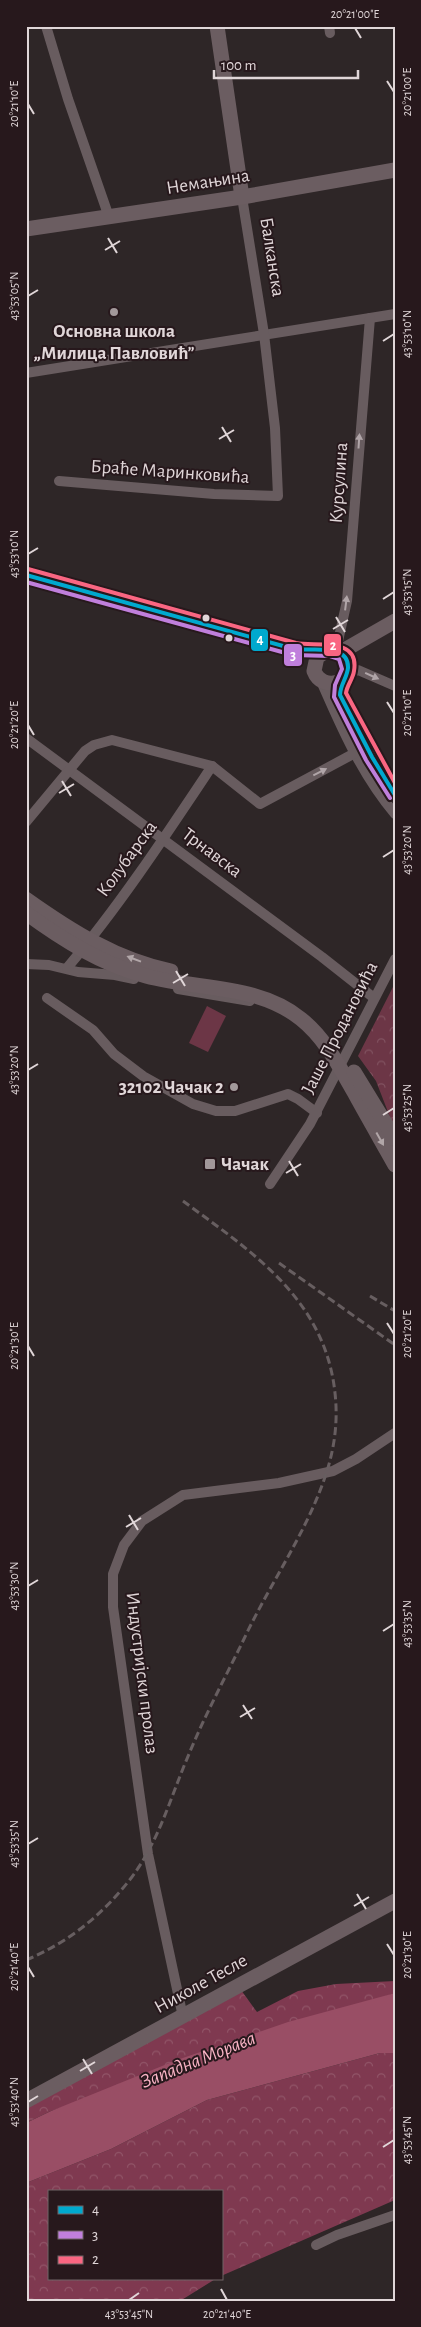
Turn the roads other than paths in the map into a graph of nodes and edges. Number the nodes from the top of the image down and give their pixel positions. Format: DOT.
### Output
graph roads {
  1 [pos="46,26"];
  2 [pos="217,26"];
  3 [pos="395,170"];
  4 [pos="242,197"];
  5 [pos="109,217"];
  6 [pos="26,229"];
  7 [pos="395,314"];
  8 [pos="370,318"];
  9 [pos="264,334"];
  10 [pos="26,373"];
  11 [pos="59,481"];
  12 [pos="278,496"];
  13 [pos="26,576"];
  14 [pos="395,621"];
  15 [pos="300,650"];
  16 [pos="334,651"];
  17 [pos="317,674"];
  18 [pos="344,677"];
  19 [pos="395,686"];
  20 [pos="26,738"];
  21 [pos="355,753"];
  22 [pos="212,766"];
  23 [pos="69,769"];
  24 [pos="395,795"];
  25 [pos="395,814"];
  26 [pos="26,822"];
  27 [pos="164,839"];
  28 [pos="26,899"];
  29 [pos="26,913"];
  30 [pos="86,946"];
  31 [pos="395,959"];
  32 [pos="26,964"];
  33 [pos="67,968"];
  34 [pos="47,998"];
  35 [pos="374,998"];
  36 [pos="340,1065"];
  37 [pos="317,1113"];
  38 [pos="395,1140"];
  39 [pos="395,1164"];
  40 [pos="270,1184"];
  41 [pos="395,1433"];
  42 [pos="395,1901"];
  43 [pos="183,2017"];
  44 [pos="26,2101"];
  45 [pos="395,2215"];
  46 [pos="316,2245"];
  1 -- 5 [label="street"];
  2 -- 4 [label="street, Балканска"];
  3 -- 4 [label="street, Немањина"];
  4 -- 5 [label="street, Немањина"];
  4 -- 9 [label="street, Балканска"];
  5 -- 6 [label="street, Немањина"];
  7 -- 8 [label="street"];
  8 -- 9 [label="street"];
  16 -- 8 [label="street, Курсулина, one-way"];
  9 -- 10 [label="street"];
  9 -- 12 [label="street, Балканска"];
  11 -- 12 [label="street, Браће Маринковића"];
  13 -- 15 [label="street"];
  14 -- 16 [label="street"];
  15 -- 16 [label="street"];
  15 -- 17 [label="street"];
  16 -- 17 [label="street"];
  16 -- 18 [label="street"];
  17 -- 18 [label="street"];
  17 -- 21 [label="street"];
  18 -- 19 [label="street, one-way"];
  18 -- 24 [label="street"];
  20 -- 23 [label="street, Трнавска"];
  22 -- 21 [label="street, one-way"];
  21 -- 25 [label="street"];
  22 -- 23 [label="street"];
  22 -- 27 [label="street, Колубарска"];
  23 -- 26 [label="street"];
  23 -- 27 [label="street, Трнавска"];
  27 -- 30 [label="street, Колубарска"];
  27 -- 35 [label="street, Трнавска"];
  28 -- 30 [label="street"];
  29 -- 30 [label="street"];
  30 -- 33 [label="street, Колубарска"];
  30 -- 36 [label="street"];
  31 -- 35 [label="street, Јаше Продановића"];
  32 -- 33 [label="street"];
  33 -- 36 [label="street"];
  34 -- 37 [label="street"];
  35 -- 36 [label="street, Јаше Продановића"];
  36 -- 37 [label="street, Јаше Продановића"];
  36 -- 38 [label="street"];
  36 -- 39 [label="street, one-way"];
  37 -- 40 [label="street, Јаше Продановића"];
  41 -- 43 [label="street, Индустријски пролаз"];
  42 -- 43 [label="street, Николе Тесле"];
  43 -- 44 [label="street, Николе Тесле"];
  45 -- 46 [label="street"];
}
